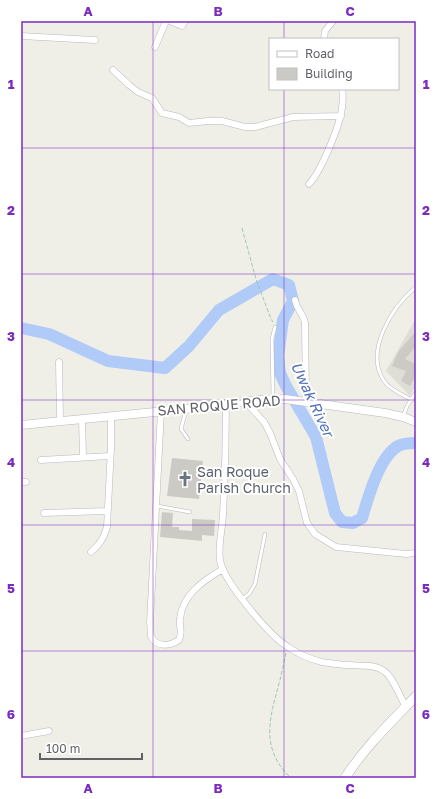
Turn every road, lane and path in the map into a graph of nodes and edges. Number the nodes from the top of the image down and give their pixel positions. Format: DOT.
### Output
graph roads {
  1 [pos="166,21"];
  2 [pos="170,21"];
  3 [pos="185,21"];
  4 [pos="333,21"];
  5 [pos="21,36"];
  6 [pos="324,38"];
  7 [pos="94,40"];
  8 [pos="155,47"];
  9 [pos="113,70"];
  10 [pos="342,90"];
  11 [pos="341,116"];
  12 [pos="309,184"];
  13 [pos="242,228"];
  14 [pos="416,288"];
  15 [pos="295,300"];
  16 [pos="275,327"];
  17 [pos="59,362"];
  18 [pos="416,392"];
  19 [pos="273,400"];
  20 [pos="412,400"];
  21 [pos="245,401"];
  22 [pos="306,401"];
  23 [pos="226,403"];
  24 [pos="186,409"];
  25 [pos="161,410"];
  26 [pos="111,416"];
  27 [pos="403,417"];
  28 [pos="82,419"];
  29 [pos="60,420"];
  30 [pos="416,422"];
  31 [pos="21,425"];
  32 [pos="188,439"];
  33 [pos="110,456"];
  34 [pos="83,457"];
  35 [pos="41,460"];
  36 [pos="156,505"];
  37 [pos="107,511"];
  38 [pos="44,512"];
  39 [pos="190,512"];
  40 [pos="265,534"];
  41 [pos="91,552"];
  42 [pos="416,553"];
  43 [pos="223,569"];
  44 [pos="242,599"];
  45 [pos="287,647"];
  46 [pos="416,696"];
  47 [pos="406,707"];
  48 [pos="49,731"];
  49 [pos="21,736"];
  50 [pos="291,778"];
  51 [pos="345,778"];
  1 -- 8 [label="street"];
  2 -- 3 [label="street"];
  4 -- 6 [label="street"];
  5 -- 7 [label="street"];
  9 -- 11 [label="street"];
  10 -- 11 [label="street"];
  11 -- 12 [label="street"];
  13 -- 16 [label="path"];
  14 -- 20 [label="lane"];
  15 -- 22 [label="street"];
  16 -- 19 [label="lane"];
  17 -- 29 [label="street"];
  18 -- 20 [label="lane"];
  19 -- 21 [label="street, SAN ROQUE ROAD"];
  19 -- 22 [label="street, SAN ROQUE ROAD"];
  20 -- 27 [label="lane"];
  21 -- 23 [label="street, SAN ROQUE ROAD"];
  21 -- 42 [label="street"];
  22 -- 27 [label="street, SAN ROQUE ROAD"];
  23 -- 24 [label="street, SAN ROQUE ROAD"];
  23 -- 43 [label="street"];
  24 -- 25 [label="street, SAN ROQUE ROAD"];
  24 -- 32 [label="lane"];
  25 -- 26 [label="street, SAN ROQUE ROAD"];
  25 -- 36 [label="street"];
  26 -- 28 [label="street, SAN ROQUE ROAD"];
  26 -- 33 [label="street"];
  27 -- 30 [label="street, SAN ROQUE ROAD"];
  28 -- 29 [label="street, SAN ROQUE ROAD"];
  28 -- 34 [label="street"];
  29 -- 31 [label="street, SAN ROQUE ROAD"];
  33 -- 34 [label="street"];
  33 -- 37 [label="street"];
  34 -- 35 [label="street"];
  36 -- 39 [label="lane"];
  36 -- 43 [label="street"];
  37 -- 38 [label="street"];
  37 -- 41 [label="street"];
  40 -- 44 [label="lane"];
  43 -- 44 [label="street"];
  44 -- 45 [label="street"];
  45 -- 47 [label="street"];
  45 -- 50 [label="path"];
  46 -- 47 [label="main road"];
  47 -- 51 [label="main road"];
  48 -- 49 [label="street"];
}
